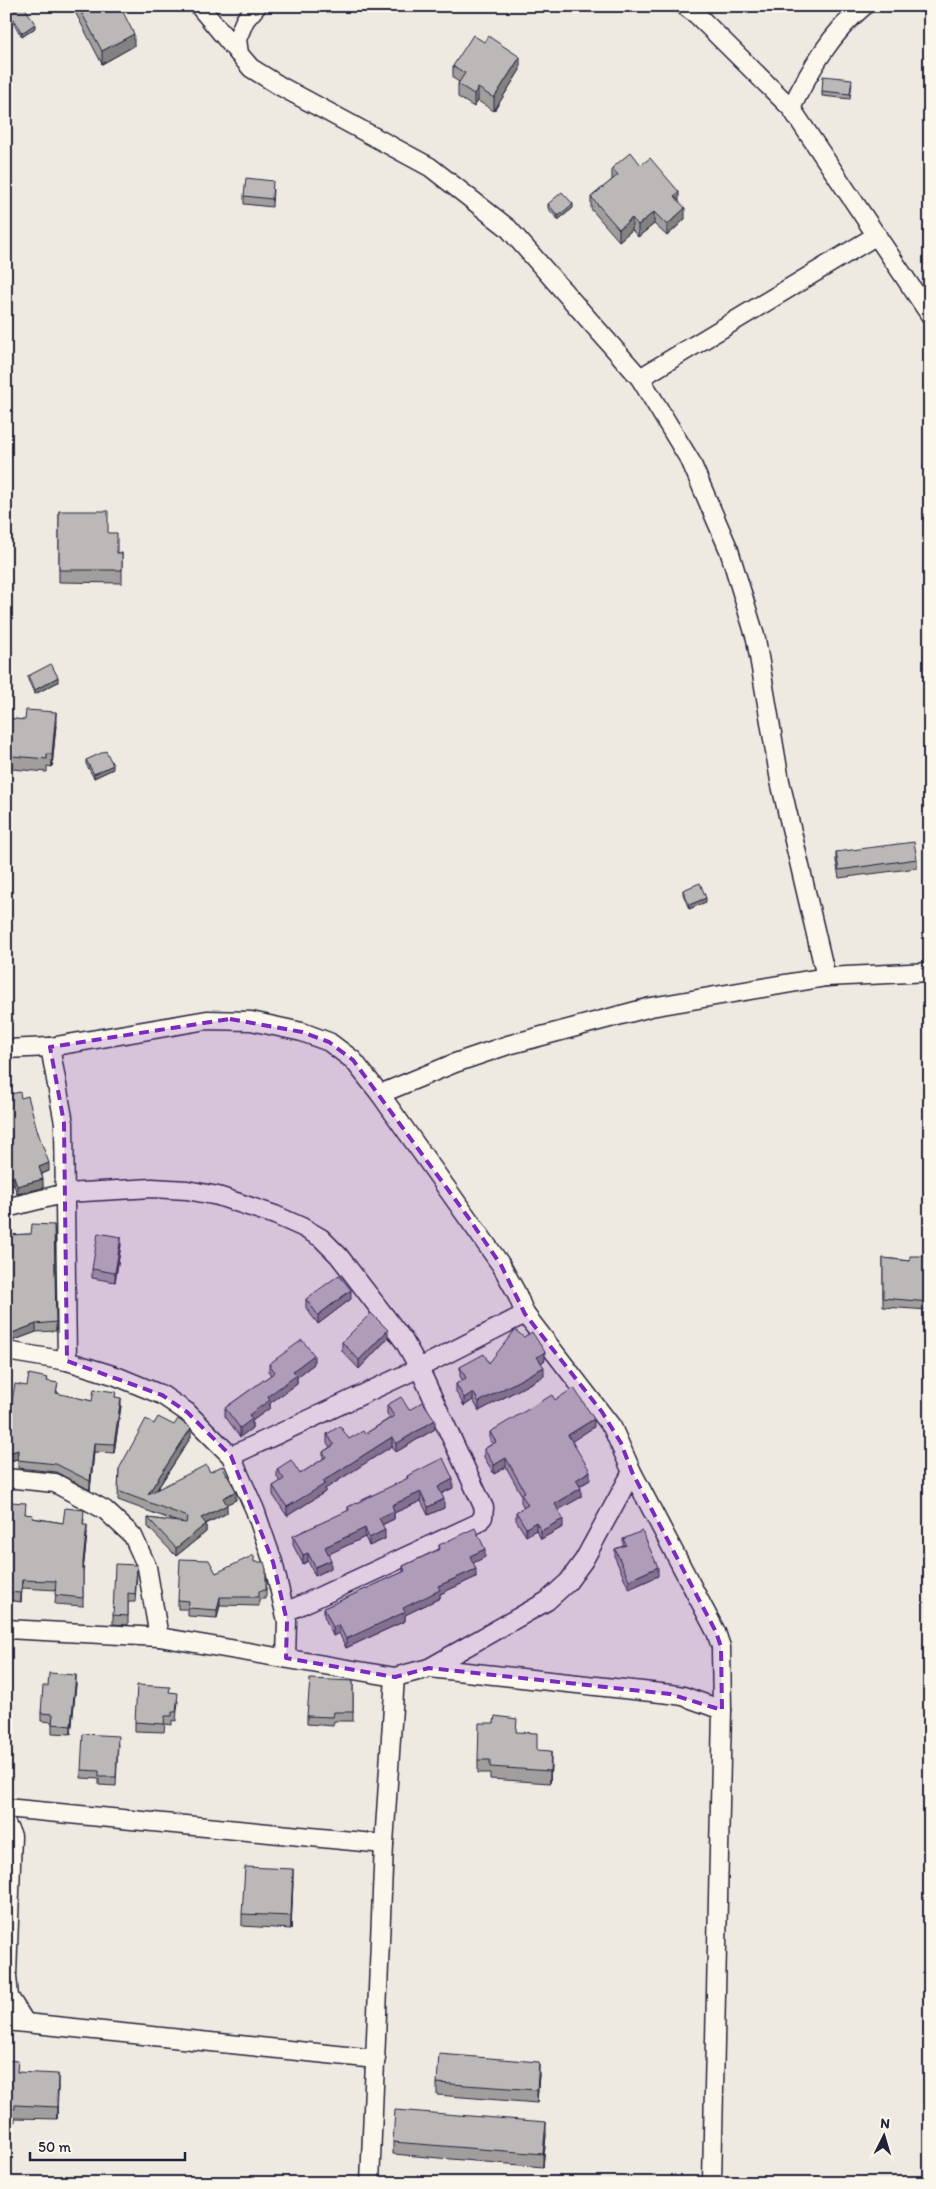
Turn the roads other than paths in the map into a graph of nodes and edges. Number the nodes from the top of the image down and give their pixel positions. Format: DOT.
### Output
graph roads {
  1 [pos="199,6"];
  2 [pos="257,6"];
  3 [pos="685,6"];
  4 [pos="864,6"];
  5 [pos="239,54"];
  6 [pos="791,108"];
  7 [pos="877,235"];
  8 [pos="930,315"];
  9 [pos="640,378"];
  10 [pos="930,972"];
  11 [pos="826,977"];
  12 [pos="50,1046"];
  13 [pos="6,1049"];
  14 [pos="380,1094"];
  15 [pos="66,1193"];
  16 [pos="6,1208"];
  17 [pos="525,1314"];
  18 [pos="6,1351"];
  19 [pos="67,1362"];
  20 [pos="419,1368"];
  21 [pos="231,1456"];
  22 [pos="632,1472"];
  23 [pos="6,1478"];
  24 [pos="286,1612"];
  25 [pos="6,1629"];
  26 [pos="159,1637"];
  27 [pos="286,1658"];
  28 [pos="429,1668"];
  29 [pos="395,1676"];
  30 [pos="722,1710"];
  31 [pos="6,1808"];
  32 [pos="6,1824"];
  33 [pos="384,1844"];
  34 [pos="6,2021"];
  35 [pos="25,2022"];
  36 [pos="376,2059"];
  37 [pos="370,2183"];
  38 [pos="712,2183"];
  1 -- 5 [label="street"];
  2 -- 5 [label="street"];
  3 -- 6 [label="street"];
  4 -- 6 [label="street"];
  5 -- 9 [label="street"];
  6 -- 7 [label="street"];
  7 -- 8 [label="street"];
  7 -- 9 [label="street"];
  9 -- 11 [label="street"];
  10 -- 11 [label="street"];
  11 -- 14 [label="street"];
  12 -- 13 [label="street"];
  12 -- 14 [label="street"];
  12 -- 15 [label="street"];
  14 -- 17 [label="street"];
  15 -- 16 [label="street"];
  15 -- 19 [label="street"];
  15 -- 20 [label="street"];
  17 -- 20 [label="street"];
  17 -- 22 [label="street"];
  18 -- 19 [label="street"];
  19 -- 21 [label="street"];
  20 -- 21 [label="street"];
  20 -- 24 [label="street"];
  21 -- 24 [label="street"];
  22 -- 28 [label="street"];
  22 -- 30 [label="street"];
  23 -- 26 [label="street"];
  24 -- 27 [label="street"];
  25 -- 26 [label="street"];
  26 -- 27 [label="street"];
  27 -- 29 [label="street"];
  28 -- 29 [label="street"];
  28 -- 30 [label="street"];
  29 -- 33 [label="street"];
  30 -- 38 [label="street"];
  31 -- 33 [label="street"];
  32 -- 35 [label="street"];
  33 -- 36 [label="street"];
  34 -- 35 [label="street"];
  35 -- 36 [label="street"];
  36 -- 37 [label="street"];
}
